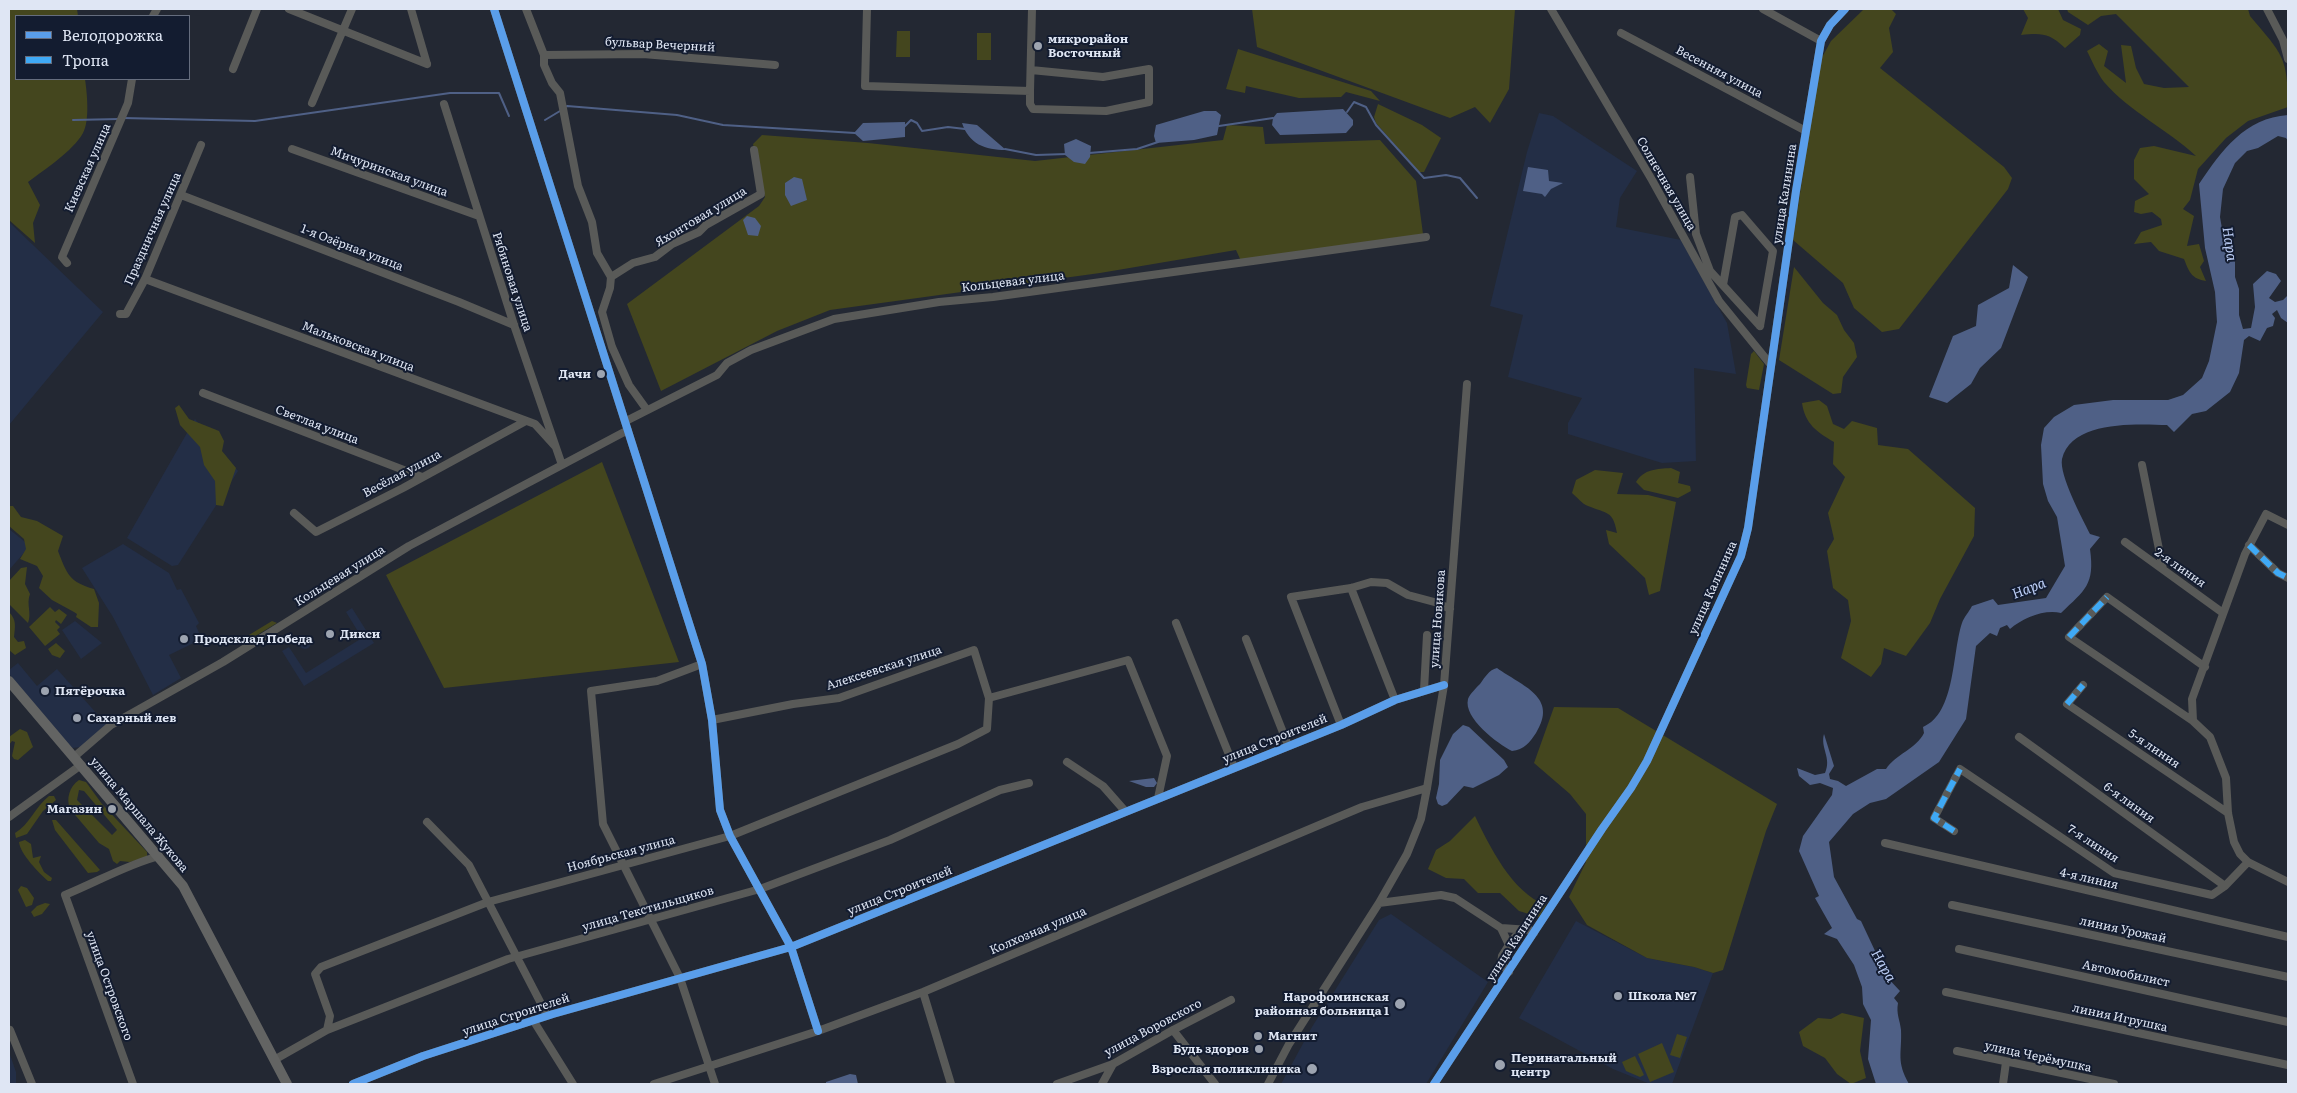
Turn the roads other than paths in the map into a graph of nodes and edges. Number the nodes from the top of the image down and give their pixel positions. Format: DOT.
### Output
graph roads {
  1 [pos="257,9"];
  2 [pos="289,9"];
  3 [pos="352,9"];
  4 [pos="411,9"];
  5 [pos="494,9"];
  6 [pos="526,9"];
  7 [pos="867,9"];
  8 [pos="1032,9"];
  9 [pos="1551,9"];
  10 [pos="1763,9"];
  11 [pos="1845,9"];
  12 [pos="2267,9"];
  13 [pos="342,30"];
  14 [pos="1621,33"];
  15 [pos="2286,38"];
  16 [pos="1821,41"];
  17 [pos="544,54"];
  18 [pos="2288,59"];
  19 [pos="775,65"];
  20 [pos="233,69"];
  21 [pos="1031,70"];
  22 [pos="132,80"];
  23 [pos="1030,91"];
  24 [pos="312,103"];
  25 [pos="444,104"];
  26 [pos="1806,131"];
  27 [pos="201,145"];
  28 [pos="292,149"];
  29 [pos="754,150"];
  30 [pos="1690,177"];
  31 [pos="181,195"];
  32 [pos="479,216"];
  33 [pos="1426,237"];
  34 [pos="67,263"];
  35 [pos="612,277"];
  36 [pos="145,279"];
  37 [pos="1724,286"];
  38 [pos="1719,302"];
  39 [pos="120,314"];
  40 [pos="514,325"];
  41 [pos="1771,365"];
  42 [pos="1467,384"];
  43 [pos="204,393"];
  44 [pos="647,410"];
  45 [pos="626,421"];
  46 [pos="524,422"];
  47 [pos="628,430"];
  48 [pos="555,446"];
  49 [pos="562,465"];
  50 [pos="2142,465"];
  51 [pos="422,477"];
  52 [pos="294,513"];
  53 [pos="2288,524"];
  54 [pos="2124,542"];
  55 [pos="2249,545"];
  56 [pos="2162,569"];
  57 [pos="2288,578"];
  58 [pos="1352,588"];
  59 [pos="1450,610"];
  60 [pos="2223,613"];
  61 [pos="1176,623"];
  62 [pos="1427,636"];
  63 [pos="1246,639"];
  64 [pos="702,664"];
  65 [pos="2205,667"];
  66 [pos="9,681"];
  67 [pos="1444,685"];
  68 [pos="2083,685"];
  69 [pos="1424,690"];
  70 [pos="989,698"];
  71 [pos="1395,700"];
  72 [pos="712,720"];
  73 [pos="2193,721"];
  74 [pos="1341,725"];
  75 [pos="2019,738"];
  76 [pos="1288,745"];
  77 [pos="77,761"];
  78 [pos="1067,762"];
  79 [pos="1234,767"];
  80 [pos="1029,783"];
  81 [pos="1427,788"];
  82 [pos="1158,798"];
  83 [pos="1125,811"];
  84 [pos="2228,813"];
  85 [pos="9,817"];
  86 [pos="427,822"];
  87 [pos="1954,831"];
  88 [pos="730,836"];
  89 [pos="1884,843"];
  90 [pos="160,856"];
  91 [pos="2248,862"];
  92 [pos="625,864"];
  93 [pos="2288,882"];
  94 [pos="2226,886"];
  95 [pos="760,889"];
  96 [pos="488,902"];
  97 [pos="1379,903"];
  98 [pos="1952,905"];
  99 [pos="652,920"];
  100 [pos="1501,928"];
  101 [pos="1521,929"];
  102 [pos="1534,933"];
  103 [pos="2288,938"];
  104 [pos="1509,945"];
  105 [pos="791,948"];
  106 [pos="1959,949"];
  107 [pos="517,957"];
  108 [pos="1510,972"];
  109 [pos="2288,977"];
  110 [pos="680,978"];
  111 [pos="923,992"];
  112 [pos="1946,992"];
  113 [pos="1231,1000"];
  114 [pos="547,1016"];
  115 [pos="533,1020"];
  116 [pos="2288,1022"];
  117 [pos="10,1030"];
  118 [pos="327,1030"];
  119 [pos="1173,1030"];
  120 [pos="818,1031"];
  121 [pos="1957,1051"];
  122 [pos="274,1060"];
  123 [pos="2006,1062"];
  124 [pos="1113,1064"];
  125 [pos="2288,1065"];
  126 [pos="708,1066"];
  127 [pos="32,1084"];
  128 [pos="132,1084"];
  129 [pos="286,1084"];
  130 [pos="353,1084"];
  131 [pos="573,1084"];
  132 [pos="654,1084"];
  133 [pos="715,1084"];
  134 [pos="951,1084"];
  135 [pos="1057,1084"];
  136 [pos="1102,1084"];
  137 [pos="1215,1084"];
  138 [pos="1268,1084"];
  139 [pos="1434,1084"];
  140 [pos="2003,1084"];
  141 [pos="2114,1084"];
  1 -- 20 [label="street"];
  2 -- 13 [label="street"];
  3 -- 13 [label="street"];
  4 -- 13 [label="street"];
  5 -- 45 [label="street"];
  6 -- 17 [label="street"];
  7 -- 23 [label="street"];
  8 -- 21 [label="street"];
  9 -- 38 [label="street, Солнечная улица"];
  10 -- 16 [label="street"];
  11 -- 16 [label="street, улица Калинина"];
  12 -- 15 [label="street"];
  13 -- 24 [label="street"];
  14 -- 26 [label="street, Весенняя улица"];
  15 -- 18 [label="street"];
  16 -- 26 [label="street, улица Калинина"];
  17 -- 19 [label="street, бульвар Вечерний"];
  17 -- 35 [label="street"];
  21 -- 23 [label="street"];
  21 -- 23 [label="street"];
  22 -- 34 [label="street, Киевская улица"];
  25 -- 32 [label="street, Рябиновая улица"];
  26 -- 41 [label="street, улица Калинина"];
  27 -- 31 [label="street, Праздничная улица"];
  28 -- 32 [label="street, Мичуринская улица"];
  29 -- 35 [label="street, Яхонтовая улица"];
  30 -- 37 [label="street"];
  31 -- 36 [label="street, Праздничная улица"];
  31 -- 40 [label="street, 1-я Озёрная улица"];
  32 -- 40 [label="street, Рябиновая улица"];
  33 -- 44 [label="street, Кольцевая улица"];
  35 -- 44 [label="street"];
  36 -- 39 [label="street, Праздничная улица"];
  36 -- 46 [label="street, Мальковская улица"];
  37 -- 37 [label="street"];
  37 -- 38 [label="street"];
  38 -- 41 [label="street, Солнечная улица"];
  40 -- 48 [label="street, Рябиновая улица"];
  41 -- 102 [label="street, улица Калинина"];
  42 -- 59 [label="street, улица Новикова"];
  43 -- 51 [label="street, Светлая улица"];
  44 -- 45 [label="street, Кольцевая улица"];
  45 -- 47 [label="street"];
  46 -- 48 [label="street, Мальковская улица"];
  46 -- 51 [label="street, Весёлая улица"];
  47 -- 49 [label="street, Кольцевая улица"];
  47 -- 64 [label="street"];
  48 -- 49 [label="street, Рябиновая улица"];
  49 -- 77 [label="street, Кольцевая улица"];
  50 -- 56 [label="street"];
  51 -- 52 [label="street, Весёлая улица"];
  53 -- 55 [label="street"];
  54 -- 56 [label="street, 2-я линия"];
  55 -- 57 [label="street"];
  55 -- 60 [label="street"];
  56 -- 60 [label="street, 2-я линия"];
  58 -- 59 [label="street"];
  58 -- 71 [label="street"];
  58 -- 74 [label="street"];
  59 -- 67 [label="street, улица Новикова"];
  60 -- 65 [label="street"];
  61 -- 79 [label="street"];
  62 -- 69 [label="street"];
  63 -- 76 [label="street"];
  64 -- 72 [label="street"];
  64 -- 92 [label="street"];
  65 -- 73 [label="street"];
  65 -- 73 [label="street"];
  66 -- 77 [label="main road, улица Маршала Жукова"];
  67 -- 69 [label="street, улица Строителей"];
  67 -- 81 [label="street, улица Новикова"];
  68 -- 84 [label="street, 5-я линия"];
  69 -- 71 [label="street, улица Строителей"];
  70 -- 72 [label="street, Алексеевская улица"];
  70 -- 82 [label="street"];
  70 -- 88 [label="street, Ноябрьская улица"];
  71 -- 74 [label="street, улица Строителей"];
  72 -- 88 [label="street"];
  73 -- 84 [label="street"];
  74 -- 76 [label="street, улица Строителей"];
  75 -- 94 [label="street, 6-я линия"];
  76 -- 79 [label="street, улица Строителей"];
  77 -- 85 [label="street, Кольцевая улица"];
  77 -- 90 [label="main road, улица Маршала Жукова"];
  78 -- 83 [label="street"];
  79 -- 82 [label="street, улица Строителей"];
  80 -- 95 [label="street, улица Текстильщиков"];
  81 -- 97 [label="street, улица Новикова"];
  81 -- 111 [label="street, Колхозная улица"];
  82 -- 83 [label="street, улица Строителей"];
  83 -- 105 [label="street, улица Строителей"];
  84 -- 91 [label="street"];
  86 -- 96 [label="street"];
  87 -- 94 [label="street, 7-я линия"];
  88 -- 92 [label="street, Ноябрьская улица"];
  88 -- 95 [label="street"];
  89 -- 103 [label="street, 4-я линия"];
  90 -- 122 [label="main road, улица Маршала Жукова"];
  90 -- 128 [label="street, улица Островского"];
  91 -- 93 [label="street"];
  91 -- 94 [label="street, 7-я линия"];
  92 -- 96 [label="street, Ноябрьская улица"];
  92 -- 99 [label="street"];
  95 -- 99 [label="street, улица Текстильщиков"];
  95 -- 105 [label="street"];
  96 -- 107 [label="street"];
  96 -- 118 [label="street, Ноябрьская улица"];
  97 -- 100 [label="street"];
  97 -- 138 [label="street, улица Новикова"];
  98 -- 109 [label="street, линия Урожай"];
  99 -- 107 [label="street, улица Текстильщиков"];
  99 -- 110 [label="street"];
  100 -- 101 [label="street"];
  100 -- 104 [label="street"];
  101 -- 102 [label="street"];
  101 -- 104 [label="street"];
  102 -- 108 [label="street, улица Калинина"];
  104 -- 108 [label="street"];
  105 -- 110 [label="street, улица Строителей"];
  105 -- 120 [label="street"];
  106 -- 116 [label="street, Автомобилист"];
  107 -- 114 [label="street"];
  107 -- 118 [label="street, улица Текстильщиков"];
  108 -- 139 [label="street, улица Калинина"];
  110 -- 114 [label="street, улица Строителей"];
  110 -- 126 [label="street"];
  111 -- 120 [label="street, Колхозная улица"];
  111 -- 134 [label="street"];
  112 -- 125 [label="street, линия Игрушка"];
  113 -- 119 [label="street, улица Воровского"];
  114 -- 115 [label="street, улица Строителей"];
  115 -- 130 [label="street, улица Строителей"];
  115 -- 131 [label="street"];
  117 -- 127 [label="street"];
  118 -- 122 [label="street, улица Текстильщиков"];
  119 -- 124 [label="street, улица Воровского"];
  119 -- 137 [label="street"];
  120 -- 126 [label="street, Колхозная улица"];
  121 -- 123 [label="street, улица Черёмушка"];
  122 -- 129 [label="main road, улица Маршала Жукова"];
  123 -- 140 [label="street"];
  123 -- 141 [label="street, улица Черёмушка"];
  124 -- 135 [label="street, улица Воровского"];
  124 -- 136 [label="street"];
  126 -- 132 [label="street, Колхозная улица"];
  126 -- 133 [label="street"];
}
